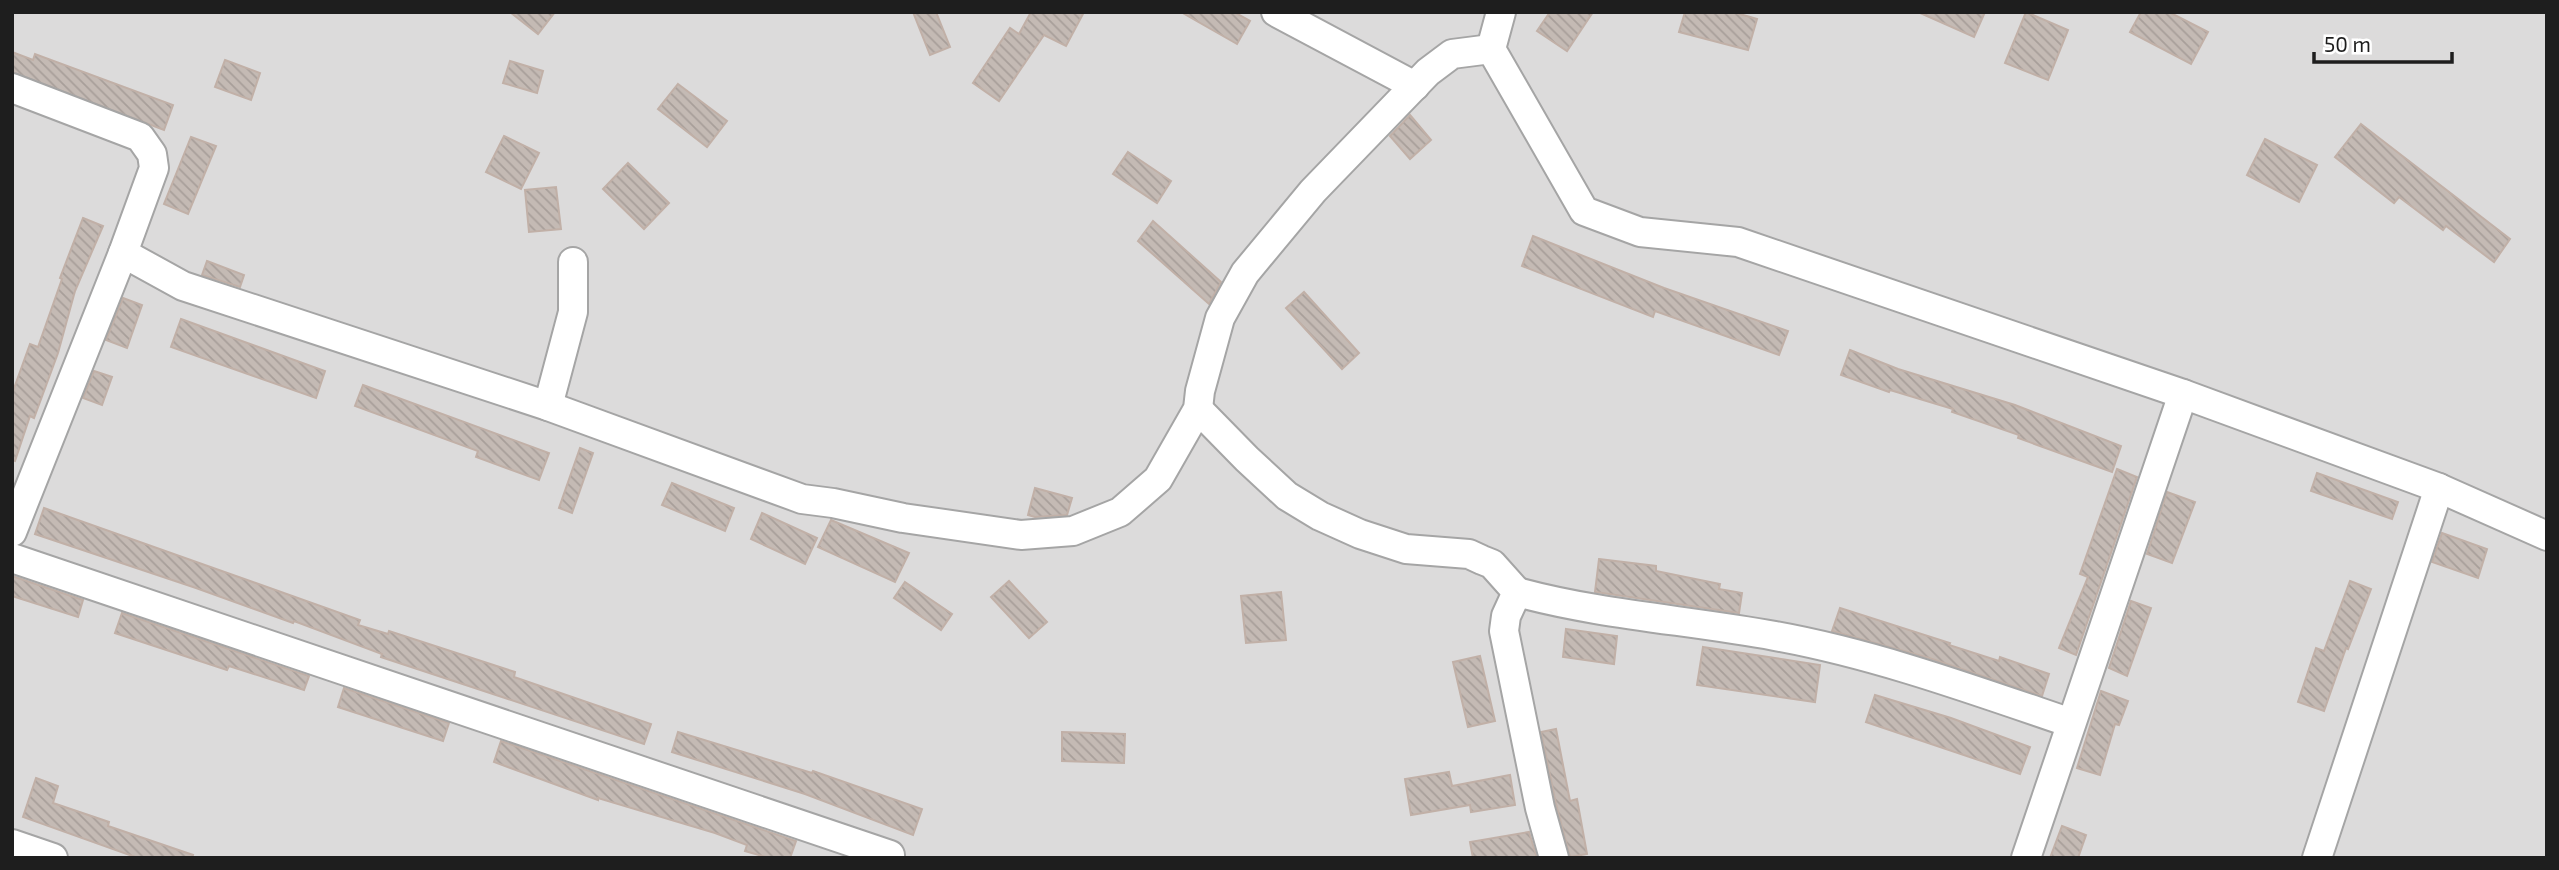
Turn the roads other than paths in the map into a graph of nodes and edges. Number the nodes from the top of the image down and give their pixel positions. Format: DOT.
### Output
graph roads {
  1 [pos="1276,12"];
  2 [pos="1501,12"];
  3 [pos="1491,49"];
  4 [pos="1415,86"];
  5 [pos="12,88"];
  6 [pos="123,253"];
  7 [pos="573,261"];
  8 [pos="2183,394"];
  9 [pos="548,406"];
  10 [pos="1198,409"];
  11 [pos="2439,488"];
  12 [pos="12,532"];
  13 [pos="2547,536"];
  14 [pos="12,558"];
  15 [pos="1517,592"];
  16 [pos="2071,723"];
  17 [pos="12,844"];
  18 [pos="890,855"];
  19 [pos="53,858"];
  20 [pos="1554,858"];
  21 [pos="2025,858"];
  22 [pos="2318,858"];
  1 -- 4 [label="street"];
  2 -- 3 [label="street"];
  3 -- 4 [label="street"];
  3 -- 8 [label="street"];
  4 -- 10 [label="street"];
  5 -- 6 [label="street"];
  6 -- 9 [label="street"];
  6 -- 12 [label="street"];
  7 -- 9 [label="street"];
  8 -- 11 [label="street"];
  8 -- 16 [label="street"];
  9 -- 10 [label="street"];
  10 -- 15 [label="street"];
  11 -- 13 [label="street"];
  11 -- 22 [label="street"];
  14 -- 18 [label="street"];
  15 -- 16 [label="street"];
  15 -- 20 [label="street"];
  16 -- 21 [label="street"];
  17 -- 19 [label="street"];
}
